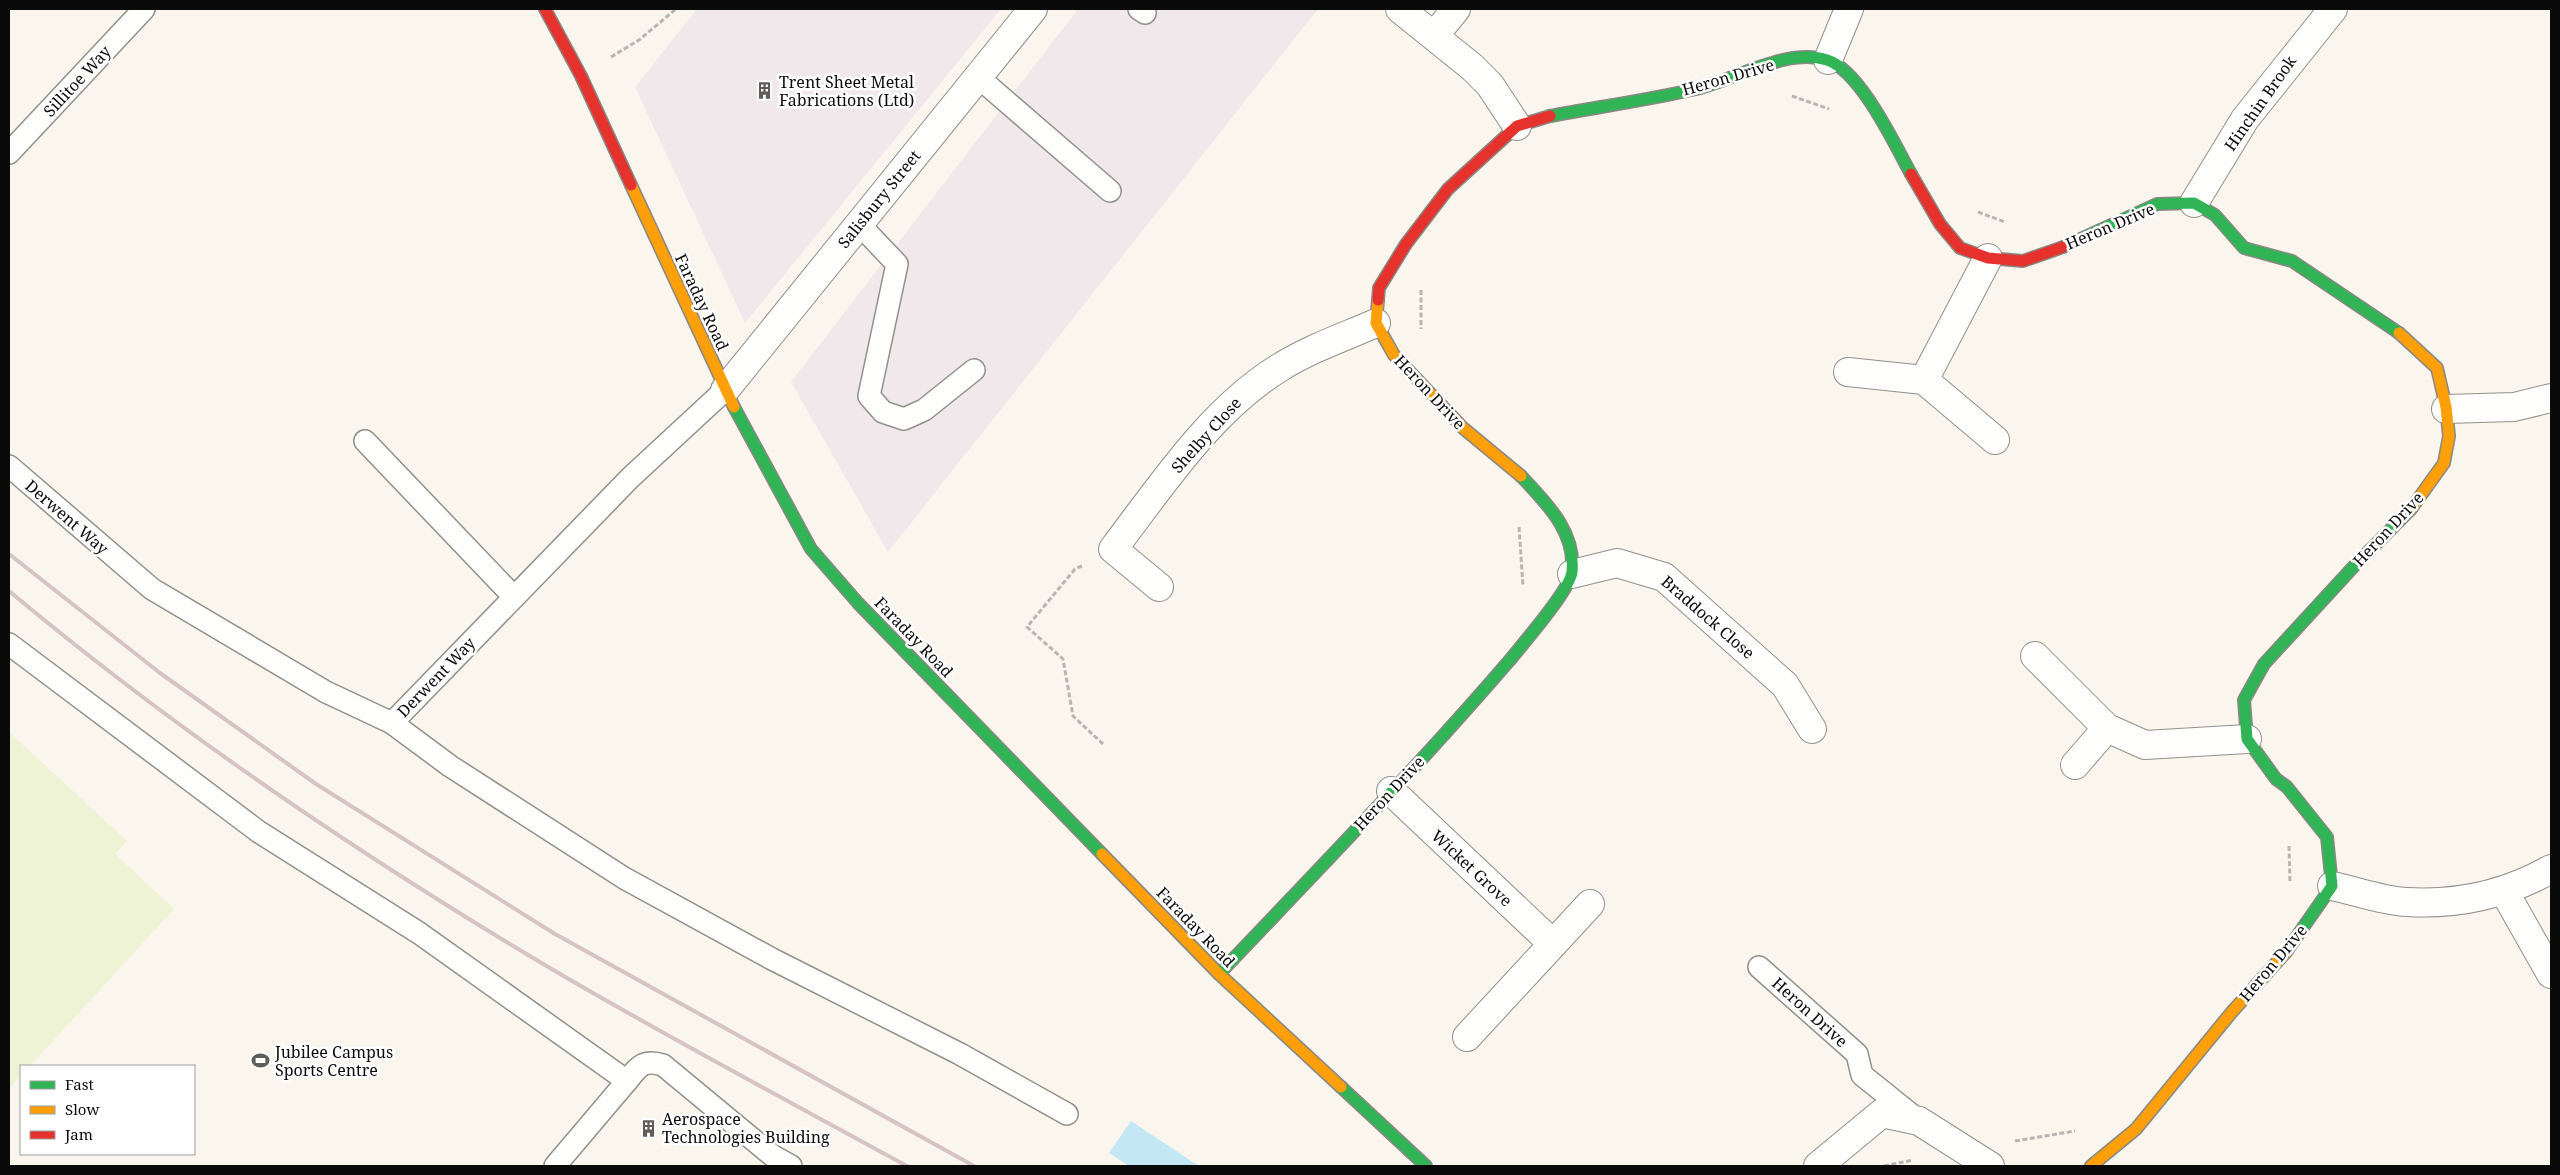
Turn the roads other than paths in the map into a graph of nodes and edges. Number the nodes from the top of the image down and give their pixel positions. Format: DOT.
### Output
graph roads {
  1 [pos="144,9"];
  2 [pos="546,9"];
  3 [pos="1033,9"];
  4 [pos="1400,9"];
  5 [pos="1456,9"];
  6 [pos="1849,9"];
  7 [pos="2333,9"];
  8 [pos="1434,36"];
  9 [pos="1828,60"];
  10 [pos="978,77"];
  11 [pos="1517,126"];
  12 [pos="9,153"];
  13 [pos="1110,191"];
  14 [pos="2194,203"];
  15 [pos="859,224"];
  16 [pos="1988,258"];
  17 [pos="1376,323"];
  18 [pos="974,370"];
  19 [pos="1848,372"];
  20 [pos="1924,380"];
  21 [pos="725,390"];
  22 [pos="2551,398"];
  23 [pos="2446,409"];
  24 [pos="365,440"];
  25 [pos="1995,440"];
  26 [pos="9,466"];
  27 [pos="1572,574"];
  28 [pos="1159,587"];
  29 [pos="514,597"];
  30 [pos="9,644"];
  31 [pos="2035,656"];
  32 [pos="392,723"];
  33 [pos="2107,728"];
  34 [pos="1812,729"];
  35 [pos="2247,739"];
  36 [pos="2074,765"];
  37 [pos="1391,791"];
  38 [pos="2551,869"];
  39 [pos="2332,886"];
  40 [pos="2504,892"];
  41 [pos="1590,904"];
  42 [pos="1553,944"];
  43 [pos="1759,967"];
  44 [pos="1219,974"];
  45 [pos="2551,974"];
  46 [pos="1467,1036"];
  47 [pos="627,1081"];
  48 [pos="1067,1114"];
  49 [pos="1920,1121"];
  50 [pos="555,1166"];
  51 [pos="791,1166"];
  52 [pos="1426,1166"];
  53 [pos="1818,1166"];
  54 [pos="1990,1166"];
  55 [pos="2091,1166"];
  1 -- 12 [label="lane, Sillitoe Way"];
  2 -- 21 [label="street, Faraday Road"];
  3 -- 10 [label="street, Salisbury Street"];
  4 -- 8 [label="street"];
  5 -- 8 [label="street"];
  6 -- 9 [label="street"];
  7 -- 14 [label="street, Hinchin Brook"];
  8 -- 11 [label="street"];
  9 -- 11 [label="street, Heron Drive"];
  9 -- 16 [label="street, Heron Drive"];
  10 -- 13 [label="lane"];
  10 -- 15 [label="street, Salisbury Street"];
  11 -- 17 [label="street, Heron Drive"];
  14 -- 16 [label="street, Heron Drive"];
  14 -- 23 [label="street, Heron Drive"];
  15 -- 18 [label="lane"];
  15 -- 21 [label="street, Salisbury Street"];
  16 -- 20 [label="street"];
  17 -- 27 [label="street, Heron Drive"];
  17 -- 28 [label="street, Shelby Close"];
  19 -- 20 [label="street"];
  20 -- 25 [label="street"];
  21 -- 29 [label="lane, Derwent Way"];
  21 -- 44 [label="street, Faraday Road"];
  22 -- 23 [label="street"];
  23 -- 35 [label="street, Heron Drive"];
  24 -- 29 [label="lane"];
  26 -- 32 [label="lane, Derwent Way"];
  27 -- 34 [label="street, Braddock Close"];
  27 -- 37 [label="street, Heron Drive"];
  29 -- 32 [label="lane, Derwent Way"];
  30 -- 47 [label="lane"];
  31 -- 33 [label="street"];
  32 -- 48 [label="lane"];
  33 -- 35 [label="street"];
  33 -- 36 [label="street"];
  35 -- 39 [label="street"];
  37 -- 42 [label="street, Wicket Grove"];
  37 -- 44 [label="street, Heron Drive"];
  38 -- 40 [label="street"];
  39 -- 40 [label="street"];
  39 -- 55 [label="street, Heron Drive"];
  40 -- 45 [label="street"];
  41 -- 42 [label="street"];
  42 -- 46 [label="street"];
  43 -- 49 [label="lane, Heron Drive"];
  44 -- 52 [label="street, Faraday Road"];
  47 -- 50 [label="lane"];
  47 -- 51 [label="lane"];
  49 -- 53 [label="street, Heron Drive"];
  49 -- 54 [label="street, Heron Drive"];
}
